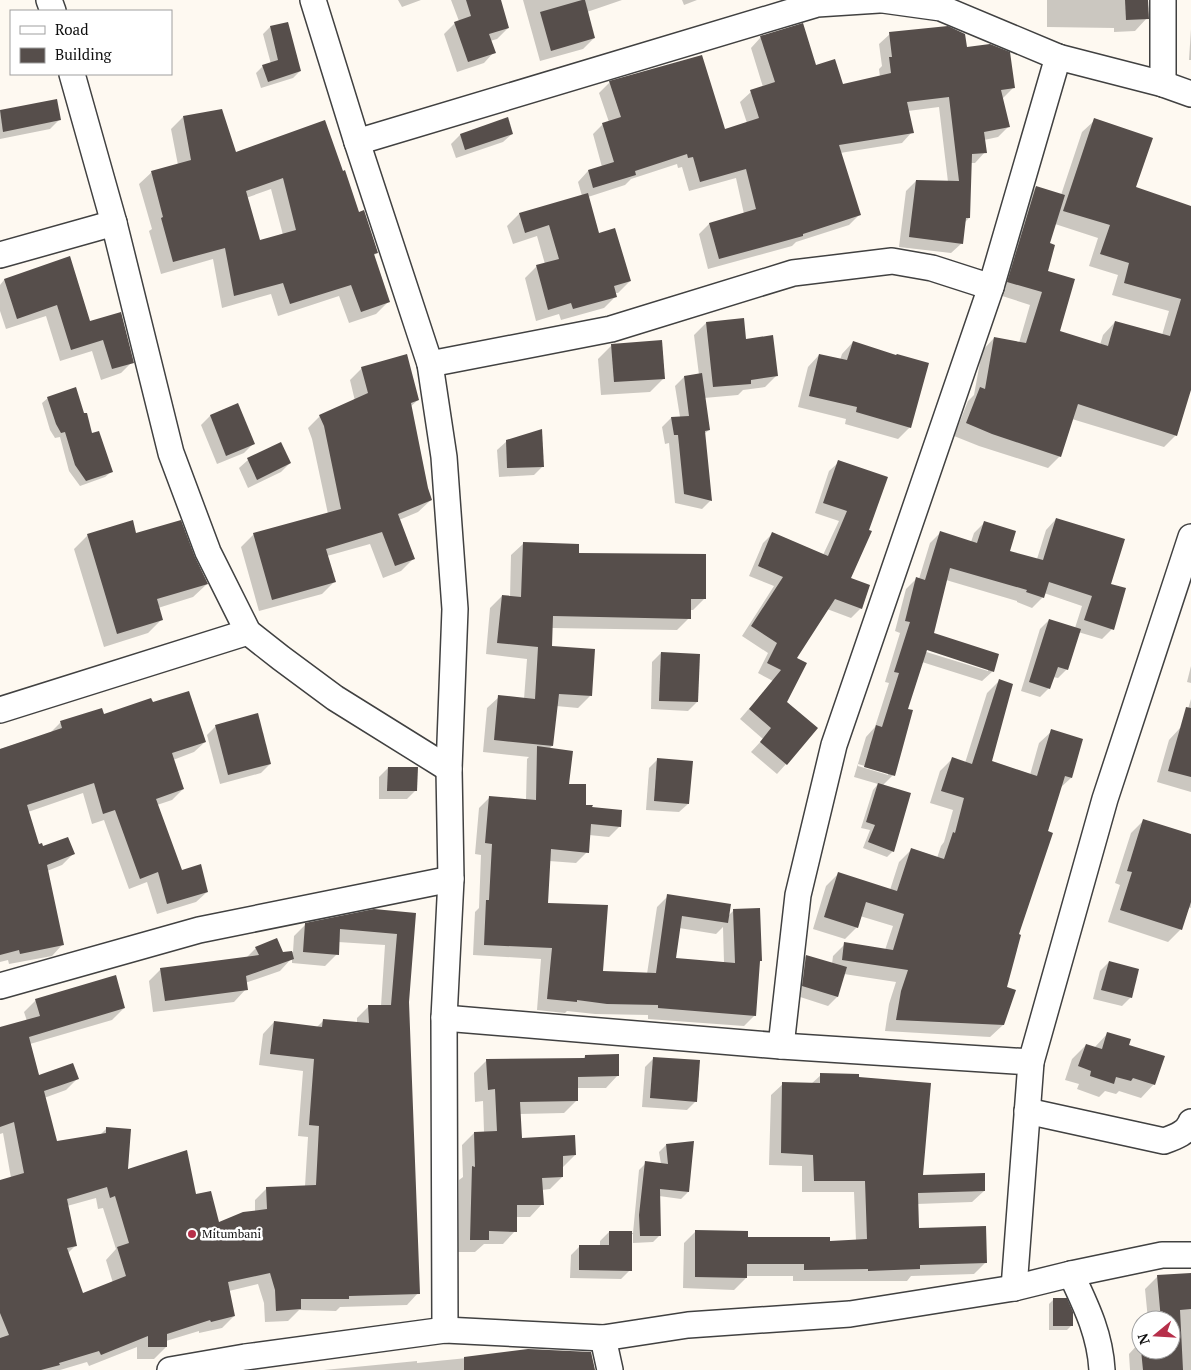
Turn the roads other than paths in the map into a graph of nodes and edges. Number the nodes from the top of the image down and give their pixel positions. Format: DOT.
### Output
graph roads {
  1 [pos="313,0"];
  2 [pos="881,0"];
  3 [pos="1162,0"];
  4 [pos="816,2"];
  5 [pos="1058,57"];
  6 [pos="72,75"];
  7 [pos="1163,84"];
  8 [pos="1191,94"];
  9 [pos="357,142"];
  10 [pos="114,224"];
  11 [pos="0,255"];
  12 [pos="991,287"];
  13 [pos="430,364"];
  14 [pos="1191,537"];
  15 [pos="248,632"];
  16 [pos="0,710"];
  17 [pos="449,770"];
  18 [pos="451,879"];
  19 [pos="0,986"];
  20 [pos="444,1018"];
  21 [pos="781,1046"];
  22 [pos="1031,1062"];
  23 [pos="1027,1111"];
  24 [pos="1191,1122"];
  25 [pos="1191,1254"];
  26 [pos="1071,1274"];
  27 [pos="1014,1288"];
  28 [pos="444,1330"];
  29 [pos="603,1338"];
  30 [pos="170,1370"];
  31 [pos="610,1370"];
  32 [pos="1102,1370"];
  1 -- 9 [label="street"];
  2 -- 4 [label="street"];
  2 -- 5 [label="street"];
  3 -- 7 [label="street"];
  4 -- 9 [label="street"];
  5 -- 7 [label="street"];
  5 -- 12 [label="street"];
  6 -- 10 [label="street"];
  7 -- 8 [label="street"];
  9 -- 13 [label="street"];
  10 -- 11 [label="street"];
  10 -- 15 [label="street"];
  12 -- 13 [label="street"];
  12 -- 21 [label="street"];
  13 -- 17 [label="street"];
  14 -- 22 [label="street"];
  15 -- 16 [label="street"];
  15 -- 17 [label="street"];
  17 -- 18 [label="street"];
  18 -- 19 [label="street"];
  18 -- 20 [label="street"];
  20 -- 21 [label="street"];
  20 -- 28 [label="street"];
  21 -- 22 [label="street"];
  22 -- 23 [label="street"];
  23 -- 24 [label="street"];
  23 -- 27 [label="street"];
  25 -- 26 [label="street"];
  26 -- 27 [label="street"];
  26 -- 32 [label="street"];
  27 -- 29 [label="street"];
  28 -- 29 [label="street"];
  28 -- 30 [label="street"];
  29 -- 31 [label="street"];
}
